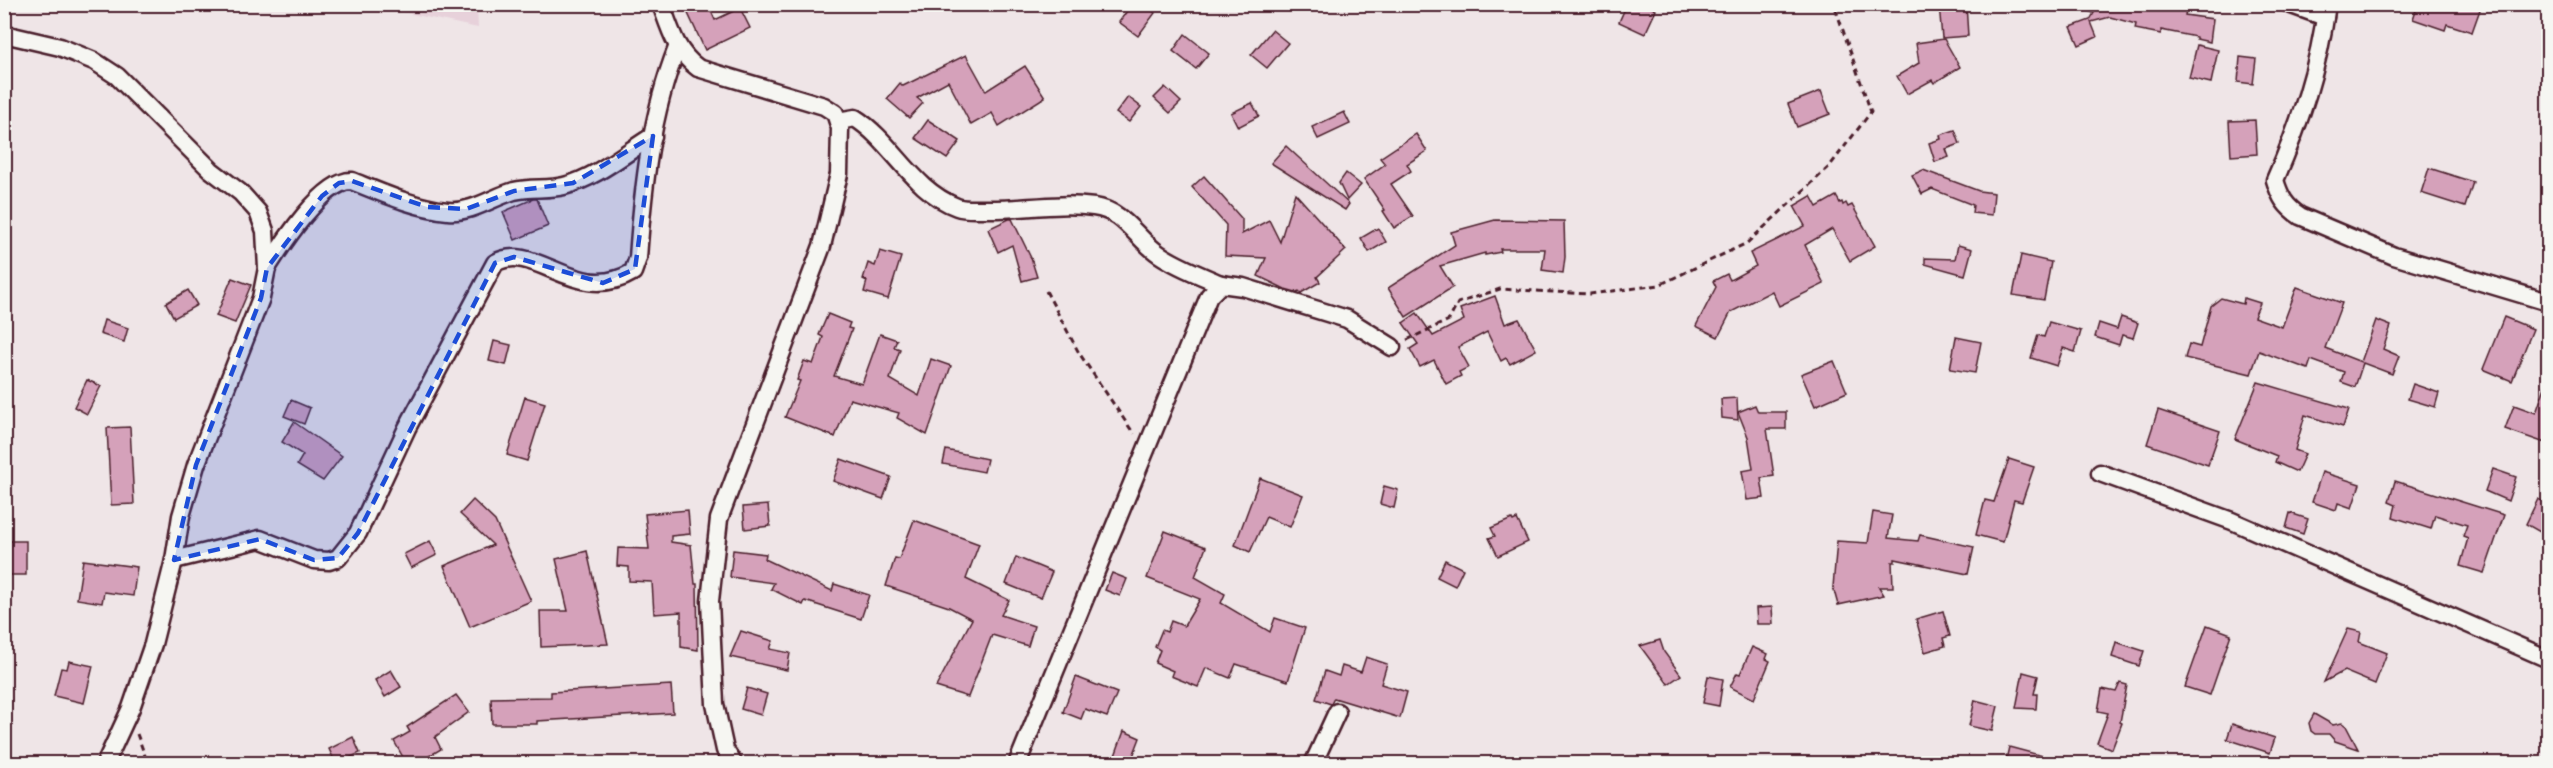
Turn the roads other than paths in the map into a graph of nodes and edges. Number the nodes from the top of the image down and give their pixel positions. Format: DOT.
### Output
graph roads {
  1 [pos="661,4"];
  2 [pos="2289,4"];
  3 [pos="2326,11"];
  4 [pos="4,34"];
  5 [pos="677,48"];
  6 [pos="838,121"];
  7 [pos="652,136"];
  8 [pos="267,268"];
  9 [pos="1221,284"];
  10 [pos="2548,302"];
  11 [pos="1392,347"];
  12 [pos="2100,473"];
  13 [pos="174,560"];
  14 [pos="2548,659"];
  15 [pos="1337,712"];
  16 [pos="105,764"];
  17 [pos="734,764"];
  18 [pos="1017,764"];
  19 [pos="1313,764"];
  1 -- 5 [label="street"];
  2 -- 3 [label="street"];
  3 -- 10 [label="street"];
  4 -- 8 [label="street"];
  5 -- 6 [label="street"];
  5 -- 7 [label="street"];
  6 -- 9 [label="street"];
  6 -- 17 [label="street"];
  7 -- 8 [label="street"];
  7 -- 13 [label="street"];
  8 -- 13 [label="street"];
  9 -- 11 [label="street"];
  9 -- 18 [label="street"];
  12 -- 14 [label="street"];
  13 -- 16 [label="street"];
  15 -- 19 [label="street"];
}
